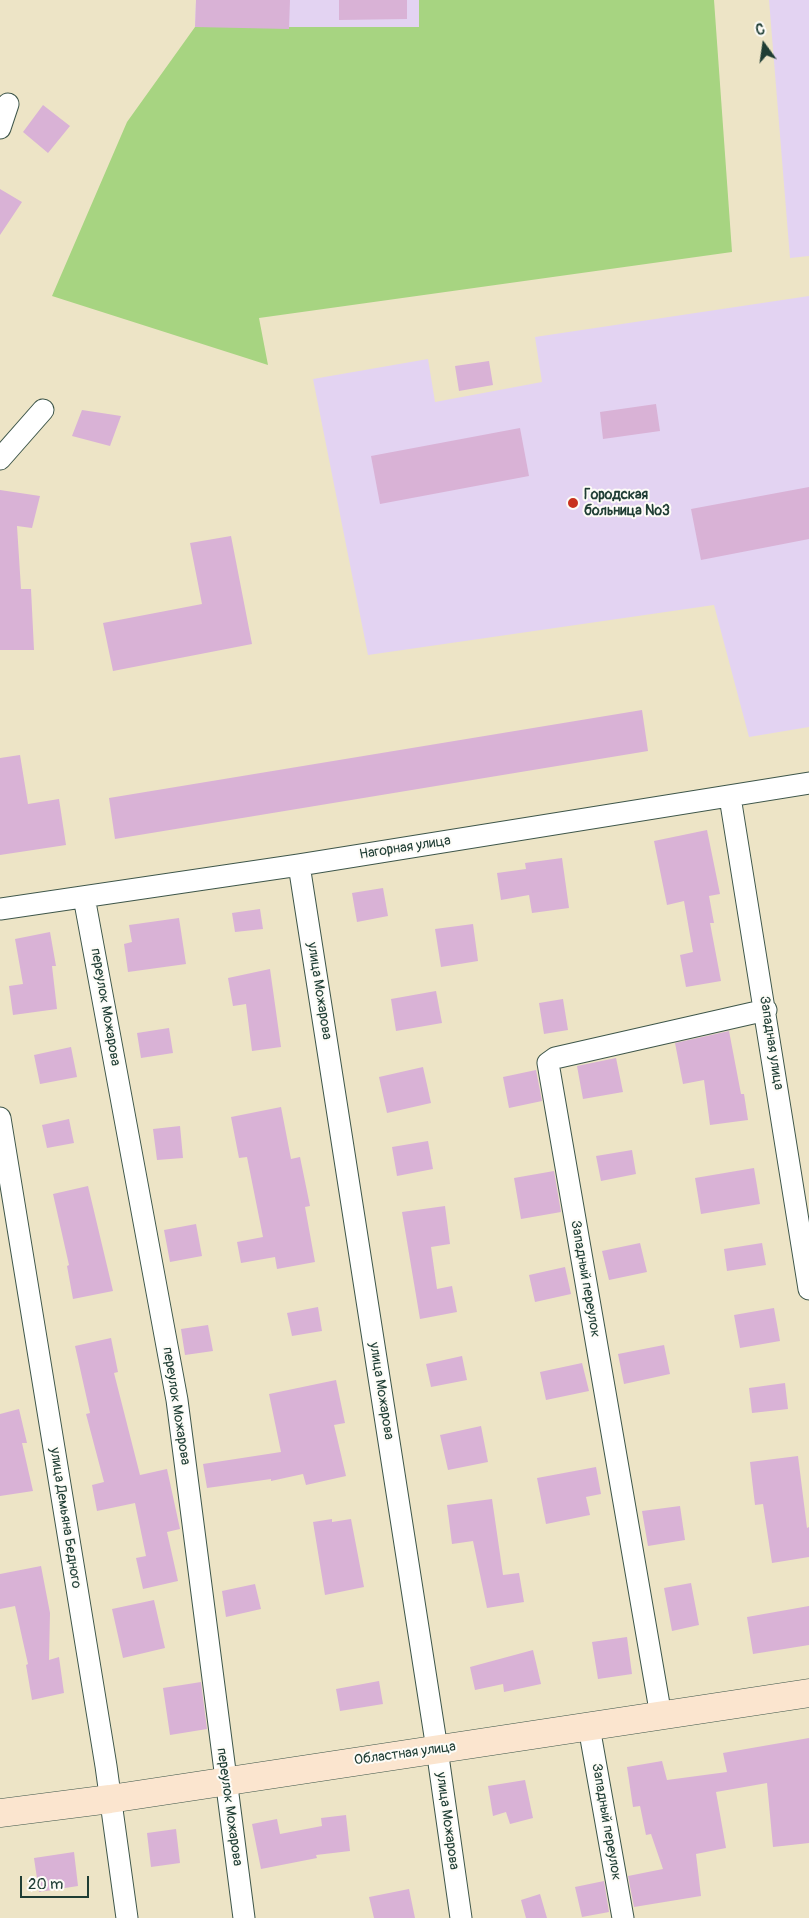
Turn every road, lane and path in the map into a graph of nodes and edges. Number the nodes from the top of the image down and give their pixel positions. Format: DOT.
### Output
graph roads {
  1 [pos="8,104"];
  2 [pos="0,128"];
  3 [pos="43,410"];
  4 [pos="0,459"];
  5 [pos="809,783"];
  6 [pos="730,797"];
  7 [pos="299,865"];
  8 [pos="84,897"];
  9 [pos="0,909"];
  10 [pos="766,1010"];
  11 [pos="0,1118"];
  12 [pos="809,1289"];
  13 [pos="809,1694"];
  14 [pos="661,1716"];
  15 [pos="589,1727"];
  16 [pos="437,1749"];
  17 [pos="225,1780"];
  18 [pos="110,1799"];
  19 [pos="0,1813"];
  20 [pos="127,1918"];
  21 [pos="244,1918"];
  22 [pos="461,1918"];
  23 [pos="623,1918"];
  1 -- 2 [label="street"];
  3 -- 4 [label="street"];
  5 -- 6 [label="street, Нагорная улица"];
  6 -- 7 [label="street, Нагорная улица"];
  6 -- 10 [label="street, Западная улица"];
  7 -- 8 [label="street, Нагорная улица"];
  7 -- 16 [label="street, улица Можарова"];
  8 -- 9 [label="street, Нагорная улица"];
  8 -- 17 [label="street, переулок Можарова"];
  10 -- 12 [label="street, Западная улица"];
  10 -- 14 [label="street, Западный переулок"];
  11 -- 18 [label="street, улица Демьяна Бедного"];
  13 -- 14 [label="main road, Областная улица"];
  14 -- 15 [label="main road, Областная улица"];
  15 -- 16 [label="main road, Областная улица"];
  15 -- 23 [label="street, Западный переулок"];
  16 -- 17 [label="main road, Областная улица"];
  16 -- 22 [label="street, улица Можарова"];
  17 -- 18 [label="main road, Областная улица"];
  17 -- 21 [label="street, переулок Можарова"];
  18 -- 19 [label="main road, Областная улица"];
  18 -- 20 [label="street, улица Демьяна Бедного"];
}
